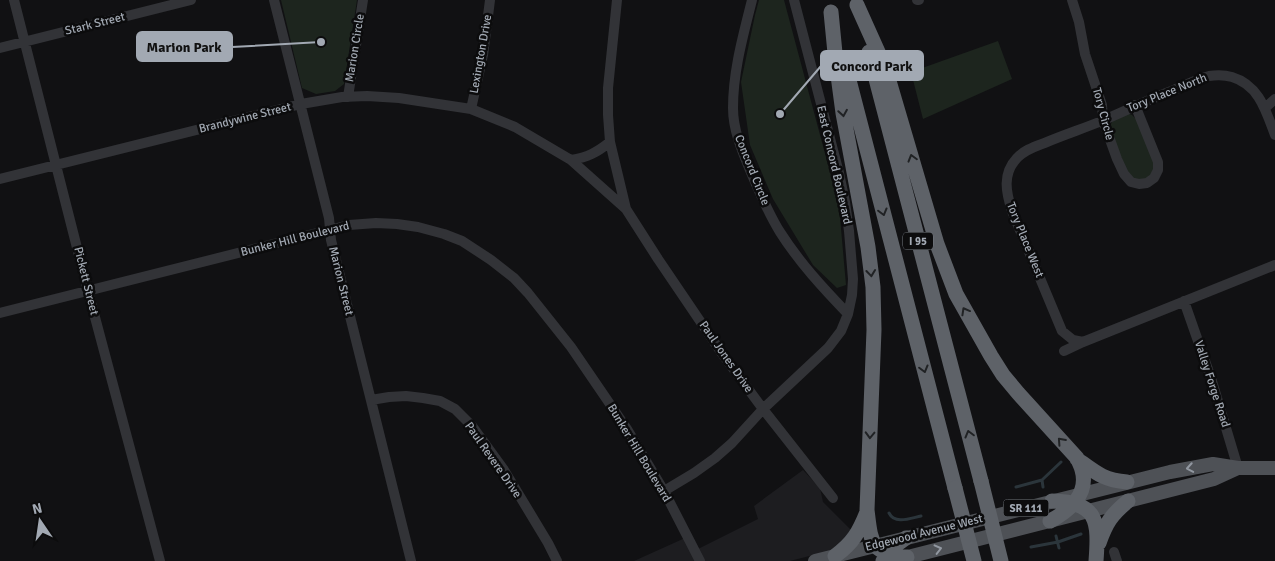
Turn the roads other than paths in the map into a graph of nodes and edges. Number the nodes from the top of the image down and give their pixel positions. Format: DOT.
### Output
graph roads {
  1 [pos="14,0"];
  2 [pos="191,0"];
  3 [pos="274,0"];
  4 [pos="363,0"];
  5 [pos="490,0"];
  6 [pos="617,0"];
  7 [pos="752,0"];
  8 [pos="794,0"];
  9 [pos="1072,0"];
  10 [pos="857,3"];
  11 [pos="830,6"];
  12 [pos="24,41"];
  13 [pos="0,48"];
  14 [pos="348,97"];
  15 [pos="1275,99"];
  16 [pos="301,104"];
  17 [pos="1135,105"];
  18 [pos="1265,108"];
  19 [pos="472,109"];
  20 [pos="493,118"];
  21 [pos="1102,120"];
  22 [pos="1275,135"];
  23 [pos="610,142"];
  24 [pos="571,160"];
  25 [pos="56,166"];
  26 [pos="0,179"];
  27 [pos="626,209"];
  28 [pos="330,230"];
  29 [pos="1275,264"];
  30 [pos="88,291"];
  31 [pos="1184,301"];
  32 [pos="0,313"];
  33 [pos="848,314"];
  34 [pos="1083,342"];
  35 [pos="1064,351"];
  36 [pos="371,400"];
  37 [pos="763,410"];
  38 [pos="1077,458"];
  39 [pos="1238,468"];
  40 [pos="1275,468"];
  41 [pos="1127,482"];
  42 [pos="664,491"];
  43 [pos="833,498"];
  44 [pos="1077,499"];
  45 [pos="1052,501"];
  46 [pos="1128,501"];
  47 [pos="867,510"];
  48 [pos="1088,511"];
  49 [pos="1050,521"];
  50 [pos="906,538"];
  51 [pos="884,555"];
  52 [pos="1096,555"];
  53 [pos="835,556"];
  54 [pos="907,557"];
  55 [pos="160,561"];
  56 [pos="412,561"];
  57 [pos="557,561"];
  58 [pos="700,561"];
  59 [pos="815,561"];
  60 [pos="974,561"];
  61 [pos="1001,561"];
  1 -- 12 [label="street, Pickett Street"];
  2 -- 12 [label="street, Stark Street"];
  3 -- 16 [label="street, Marion Street"];
  4 -- 14 [label="street, Marion Circle"];
  5 -- 19 [label="street, Lexington Drive"];
  6 -- 23 [label="street, Paul Jones Drive"];
  7 -- 33 [label="street, Concord Circle"];
  8 -- 33 [label="street, East Concord Boulevard"];
  9 -- 21 [label="street, Tory Circle"];
  38 -- 10 [label="highway, one-way"];
  61 -- 10 [label="highway, I 95, one-way, bridge"];
  11 -- 47 [label="highway, one-way"];
  11 -- 60 [label="highway, I 95, one-way, bridge"];
  12 -- 13 [label="street, Stark Street"];
  12 -- 25 [label="street, Pickett Street"];
  14 -- 16 [label="street, Brandywine Street"];
  14 -- 19 [label="street, Brandywine Street"];
  15 -- 18 [label="street"];
  16 -- 25 [label="street, Brandywine Street"];
  16 -- 28 [label="street, Marion Street"];
  17 -- 18 [label="street, Tory Place North"];
  17 -- 21 [label="street, Tory Place North"];
  17 -- 21 [label="street, Tory Circle"];
  18 -- 22 [label="street, Tory Place North"];
  19 -- 20 [label="street, Brandywine Street"];
  20 -- 24 [label="street, Paul Jones Drive"];
  21 -- 34 [label="street, Tory Place West"];
  23 -- 24 [label="street"];
  23 -- 27 [label="street, Paul Jones Drive"];
  24 -- 27 [label="street, Paul Jones Drive"];
  25 -- 26 [label="street, Brandywine Street"];
  25 -- 30 [label="street, Pickett Street"];
  27 -- 37 [label="street, Paul Jones Drive"];
  28 -- 30 [label="street, Bunker Hill Boulevard"];
  28 -- 36 [label="street, Marion Street"];
  28 -- 42 [label="street, Bunker Hill Boulevard"];
  29 -- 31 [label="street"];
  30 -- 32 [label="street, Bunker Hill Boulevard"];
  30 -- 55 [label="street, Pickett Street"];
  31 -- 34 [label="street"];
  31 -- 39 [label="street, Valley Forge Road"];
  33 -- 37 [label="street, East Concord Boulevard"];
  34 -- 35 [label="street"];
  36 -- 56 [label="street, Marion Street"];
  36 -- 57 [label="street, Paul Revere Drive"];
  37 -- 42 [label="street, East Concord Boulevard"];
  37 -- 43 [label="street, Paul Jones Drive"];
  38 -- 41 [label="highway"];
  38 -- 44 [label="highway"];
  39 -- 40 [label="main road, Edgewood Avenue West / SR 111"];
  39 -- 41 [label="main road, Edgewood Avenue West / SR 111, one-way"];
  39 -- 46 [label="main road, Edgewood Avenue West / SR 111"];
  41 -- 44 [label="main road, Edgewood Avenue West / SR 111"];
  42 -- 58 [label="street, Bunker Hill Boulevard"];
  44 -- 45 [label="highway"];
  44 -- 48 [label="highway"];
  44 -- 49 [label="highway"];
  45 -- 50 [label="main road, Edgewood Avenue West / SR 111"];
  46 -- 48 [label="main road, Edgewood Avenue West / SR 111"];
  46 -- 52 [label="highway"];
  47 -- 51 [label="highway"];
  47 -- 53 [label="highway"];
  48 -- 49 [label="main road, Edgewood Avenue West / SR 111"];
  48 -- 52 [label="highway"];
  54 -- 49 [label="main road, Edgewood Avenue West / SR 111, one-way"];
  50 -- 51 [label="highway"];
  51 -- 53 [label="main road, Edgewood Avenue West"];
  51 -- 54 [label="highway"];
  53 -- 59 [label="main road, Edgewood Avenue West"];
}
